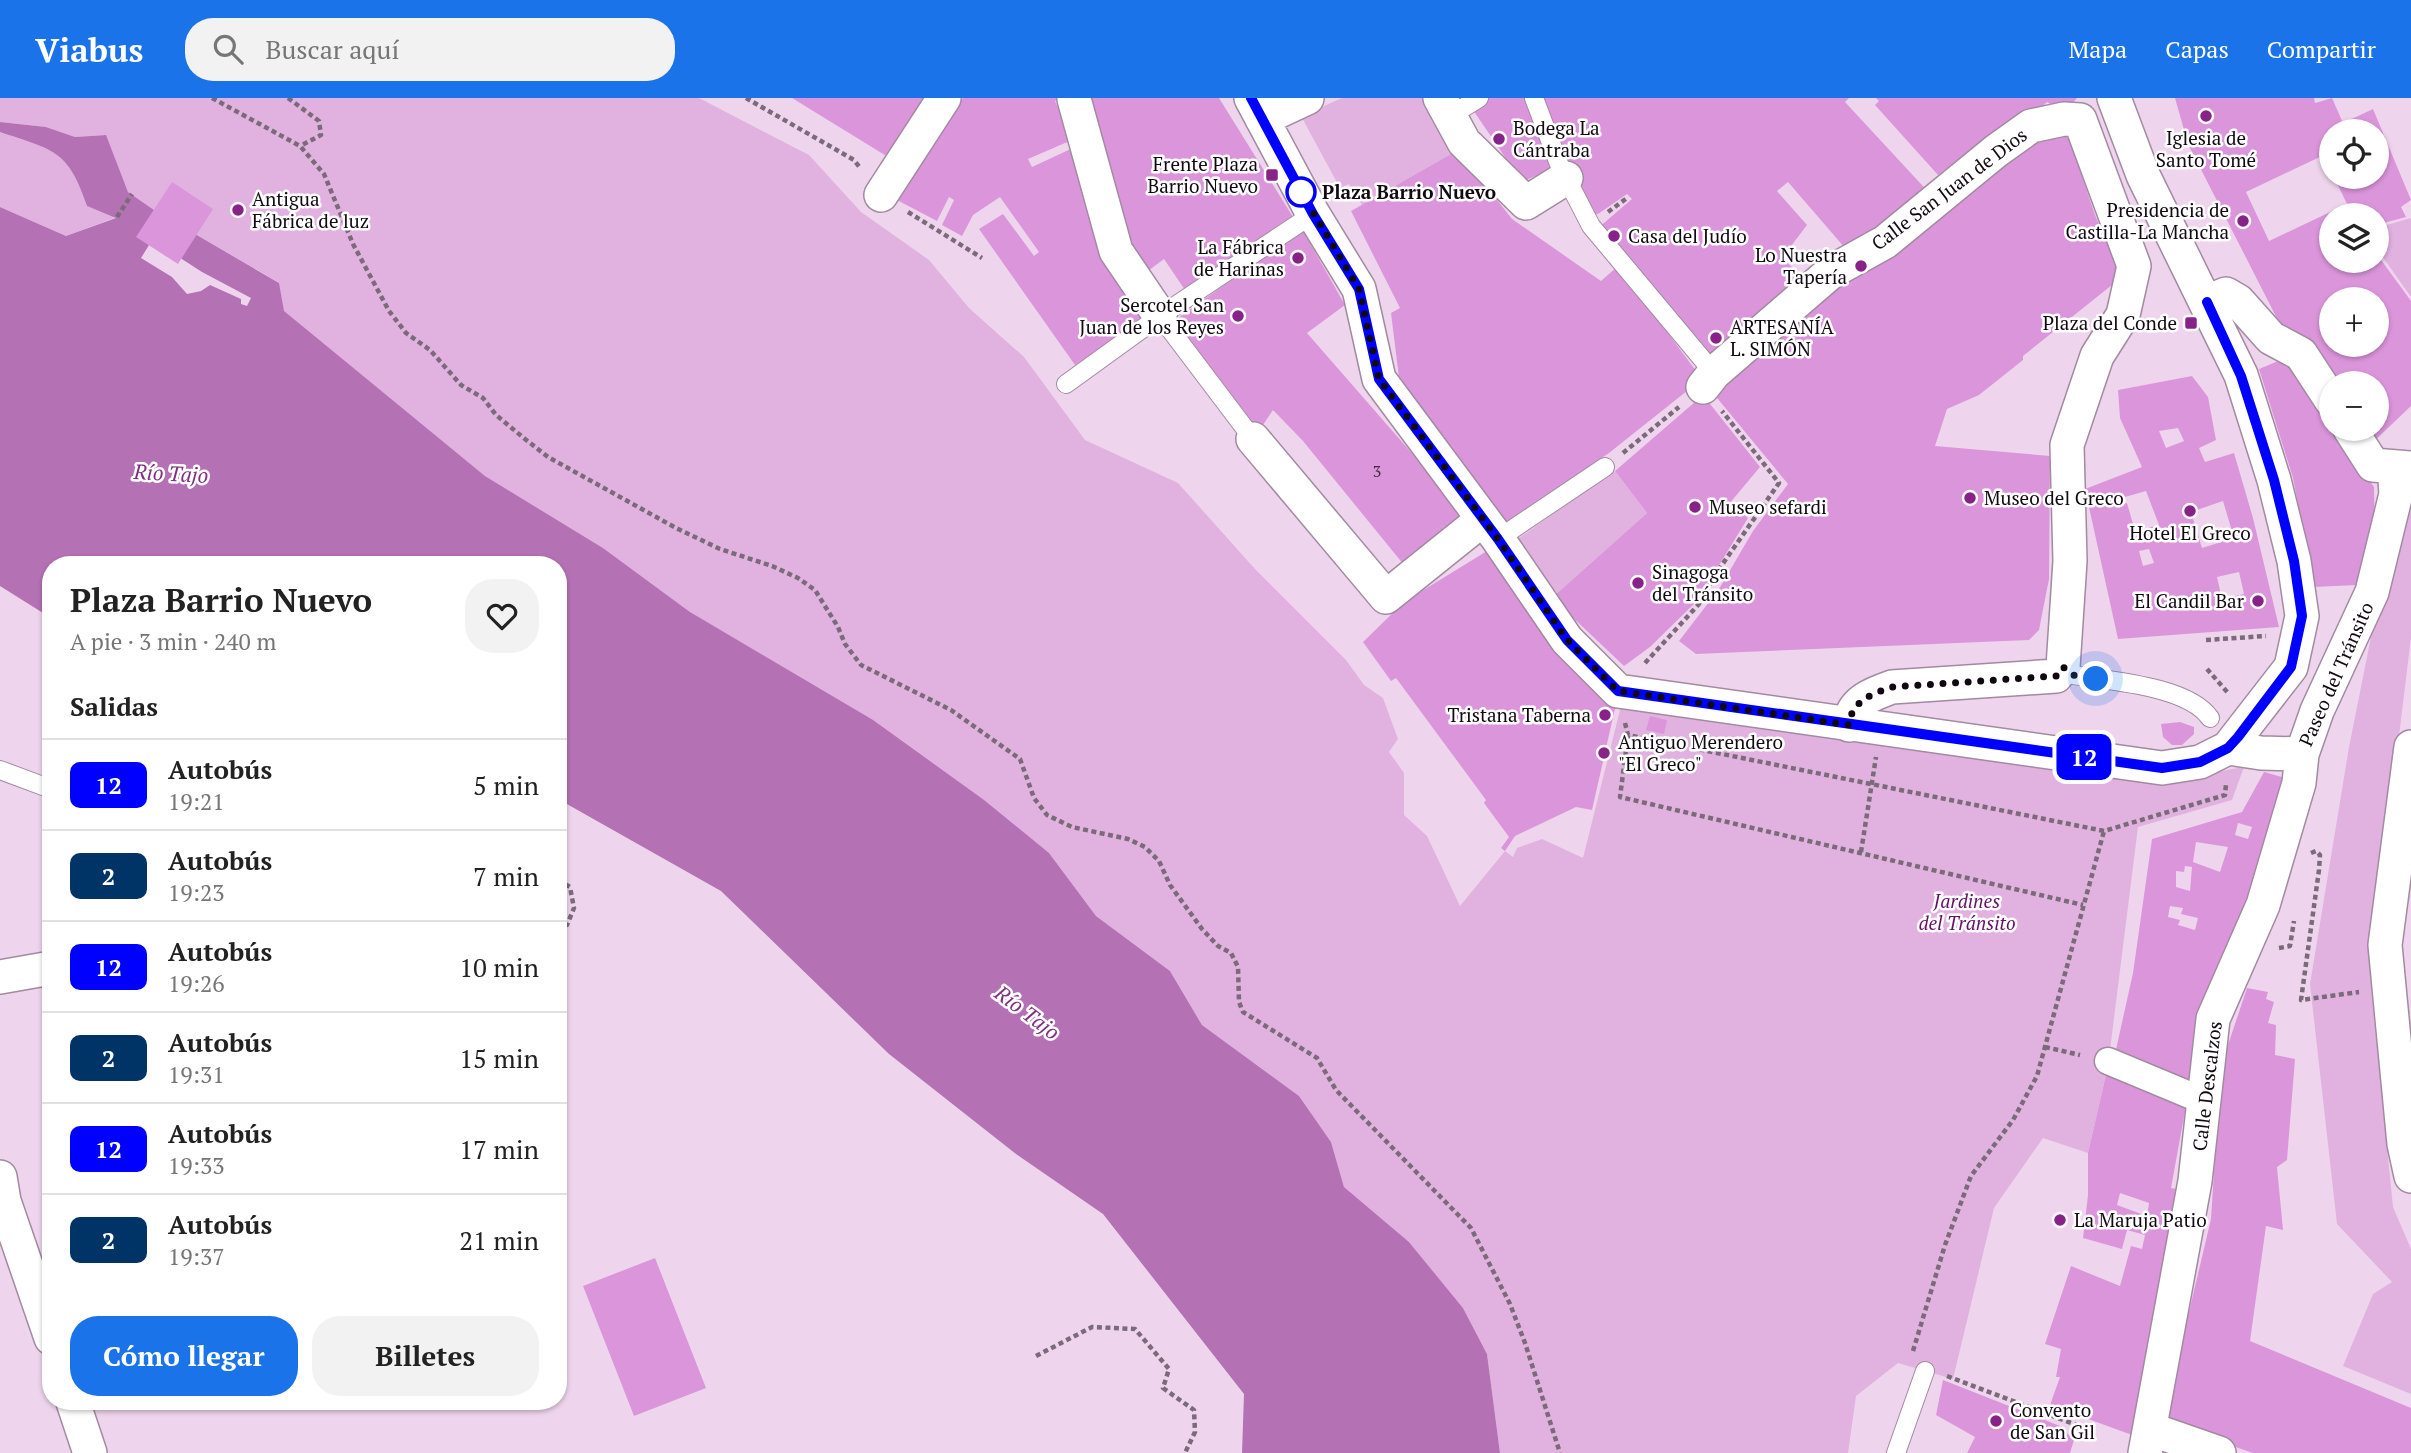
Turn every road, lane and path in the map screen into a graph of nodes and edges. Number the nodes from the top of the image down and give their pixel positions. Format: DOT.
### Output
graph roads {
  1 [pos="212,98"];
  2 [pos="288,98"];
  3 [pos="746,98"];
  4 [pos="944,98"];
  5 [pos="1307,98"];
  6 [pos="1479,98"];
  7 [pos="1534,98"];
  8 [pos="2115,98"];
  9 [pos="1074,99"];
  10 [pos="1445,107"];
  11 [pos="1257,108"];
  12 [pos="2087,109"];
  13 [pos="300,146"];
  14 [pos="1563,171"];
  15 [pos="132,194"];
  16 [pos="881,195"];
  17 [pos="1313,214"];
  18 [pos="117,217"];
  19 [pos="982,258"];
  20 [pos="2207,302"];
  21 [pos="1160,316"];
  22 [pos="1708,380"];
  23 [pos="2319,382"];
  24 [pos="1066,384"];
  25 [pos="1253,439"];
  26 [pos="2358,441"];
  27 [pos="2405,459"];
  28 [pos="1605,467"];
  29 [pos="1490,530"];
  30 [pos="2298,632"];
  31 [pos="2206,640"];
  32 [pos="2063,667"];
  33 [pos="1618,691"];
  34 [pos="2210,718"];
  35 [pos="1849,725"];
  36 [pos="1882,729"];
  37 [pos="1628,735"];
  38 [pos="2411,747"];
  39 [pos="2228,748"];
  40 [pos="2302,754"];
  41 [pos="0,770"];
  42 [pos="1871,782"];
  43 [pos="42,786"];
  44 [pos="2104,831"];
  45 [pos="1861,852"];
  46 [pos="2307,855"];
  47 [pos="567,885"];
  48 [pos="2083,905"];
  49 [pos="2294,919"];
  50 [pos="567,925"];
  51 [pos="2247,941"];
  52 [pos="42,970"];
  53 [pos="0,977"];
  54 [pos="2389,988"];
  55 [pos="2045,1047"];
  56 [pos="2108,1061"];
  57 [pos="2204,1101"];
  58 [pos="2411,1176"];
  59 [pos="0,1177"];
  60 [pos="42,1312"];
  61 [pos="1036,1356"];
  62 [pos="1911,1358"];
  63 [pos="1925,1371"];
  64 [pos="1944,1375"];
  65 [pos="76,1410"];
  66 [pos="2079,1426"];
  67 [pos="2148,1441"];
  68 [pos="90,1453"];
  69 [pos="1185,1453"];
  70 [pos="1560,1453"];
  71 [pos="1896,1453"];
  72 [pos="2219,1453"];
  1 -- 13 [label="path"];
  2 -- 13 [label="path"];
  3 -- 16 [label="path"];
  4 -- 16 [label="street"];
  5 -- 11 [label="street"];
  6 -- 10 [label="lane"];
  7 -- 14 [label="lane"];
  8 -- 20 [label="street"];
  9 -- 21 [label="street"];
  10 -- 14 [label="street"];
  11 -- 17 [label="street"];
  12 -- 22 [label="street, Calle San Juan de Dios"];
  12 -- 32 [label="street"];
  13 -- 70 [label="path"];
  14 -- 22 [label="lane"];
  15 -- 18 [label="path"];
  16 -- 19 [label="path"];
  17 -- 21 [label="lane"];
  17 -- 29 [label="street"];
  20 -- 23 [label="street"];
  20 -- 30 [label="street"];
  21 -- 24 [label="lane"];
  21 -- 25 [label="lane"];
  22 -- 28 [label="path"];
  22 -- 33 [label="path"];
  25 -- 29 [label="street"];
  26 -- 27 [label="street"];
  27 -- 40 [label="street, Paseo del Tránsito"];
  28 -- 29 [label="lane"];
  29 -- 33 [label="street"];
  30 -- 31 [label="path"];
  30 -- 39 [label="street"];
  32 -- 34 [label="lane"];
  32 -- 35 [label="street"];
  33 -- 35 [label="street"];
  33 -- 37 [label="path"];
  35 -- 36 [label="street"];
  36 -- 39 [label="street"];
  36 -- 42 [label="path"];
  37 -- 42 [label="path"];
  37 -- 45 [label="path"];
  38 -- 54 [label="street"];
  39 -- 40 [label="street, Paseo del Tránsito"];
  39 -- 44 [label="path"];
  40 -- 51 [label="street, Calle Descalzos"];
  41 -- 43 [label="lane"];
  42 -- 44 [label="path"];
  42 -- 45 [label="path"];
  44 -- 48 [label="path"];
  45 -- 48 [label="path"];
  46 -- 54 [label="path"];
  47 -- 50 [label="path"];
  48 -- 55 [label="path"];
  49 -- 51 [label="path"];
  51 -- 57 [label="street, Calle Descalzos"];
  52 -- 53 [label="street"];
  54 -- 58 [label="street"];
  55 -- 56 [label="path"];
  55 -- 62 [label="path"];
  56 -- 57 [label="street"];
  57 -- 67 [label="street, Calle Descalzos"];
  59 -- 60 [label="street"];
  61 -- 69 [label="path"];
  63 -- 71 [label="lane"];
  64 -- 66 [label="path"];
  65 -- 68 [label="street"];
  67 -- 72 [label="street"];
}
